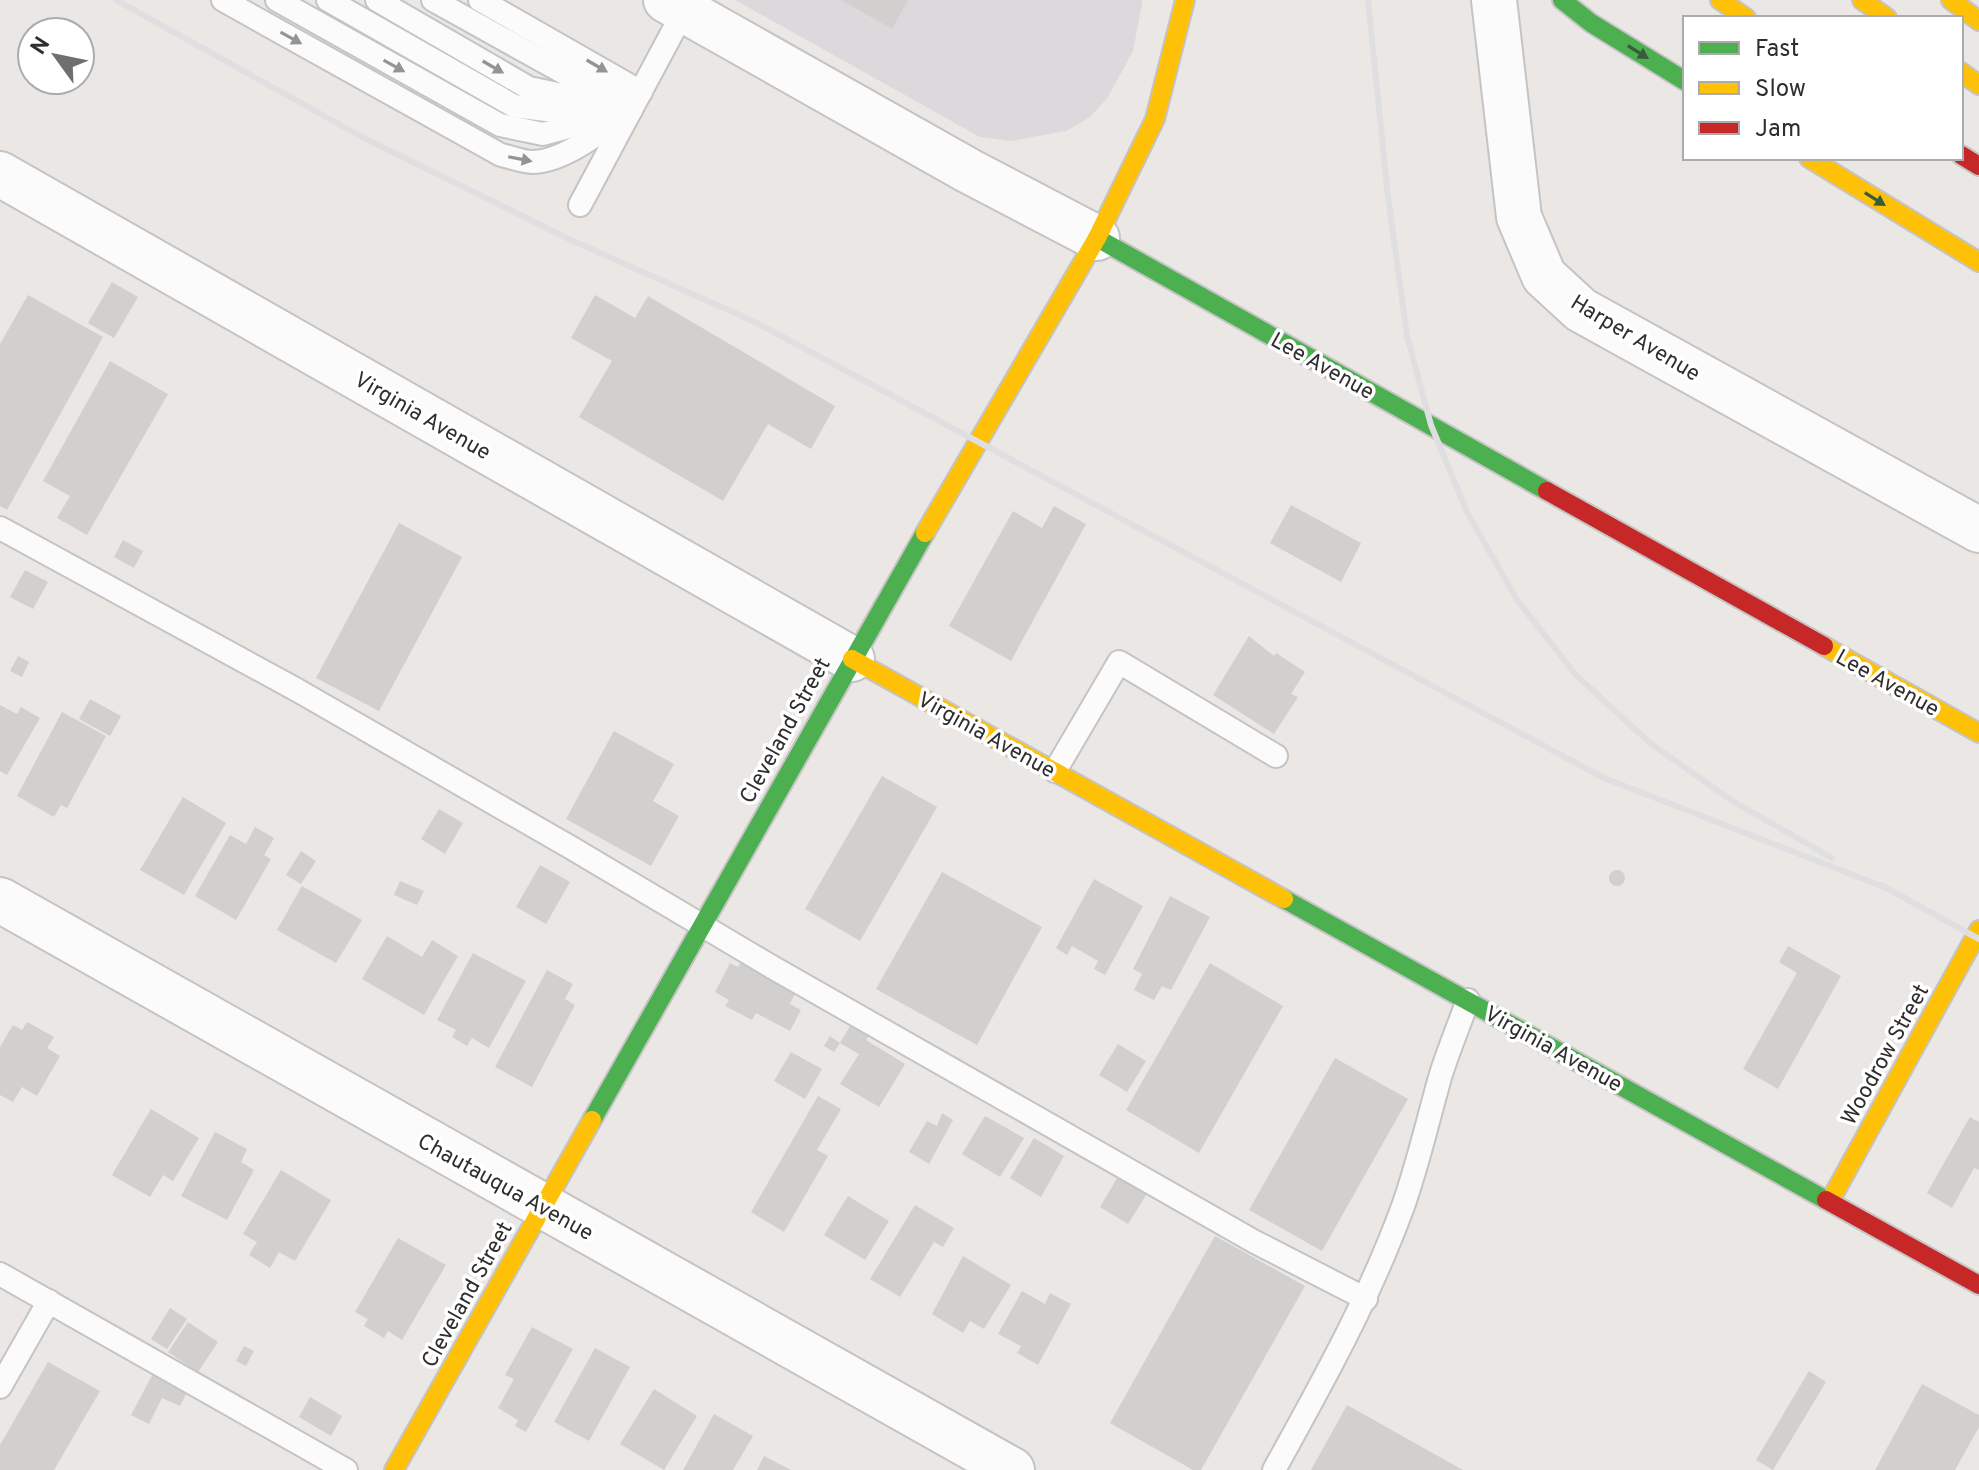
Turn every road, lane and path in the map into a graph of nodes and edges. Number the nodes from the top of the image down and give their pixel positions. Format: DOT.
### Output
graph roads {
  1 [pos="223,0"];
  2 [pos="277,0"];
  3 [pos="328,0"];
  4 [pos="377,0"];
  5 [pos="433,0"];
  6 [pos="480,0"];
  7 [pos="1185,0"];
  8 [pos="1494,0"];
  9 [pos="1562,0"];
  10 [pos="1720,0"];
  11 [pos="1862,0"];
  12 [pos="1951,0"];
  13 [pos="680,4"];
  14 [pos="1743,16"];
  15 [pos="1884,16"];
  16 [pos="1979,21"];
  17 [pos="1683,80"];
  18 [pos="636,101"];
  19 [pos="1812,160"];
  20 [pos="0,174"];
  21 [pos="580,205"];
  22 [pos="1097,238"];
  23 [pos="1979,262"];
  24 [pos="0,528"];
  25 [pos="1979,530"];
  26 [pos="852,659"];
  27 [pos="1979,733"];
  28 [pos="1276,756"];
  29 [pos="1055,771"];
  30 [pos="0,900"];
  31 [pos="701,925"];
  32 [pos="1979,930"];
  33 [pos="1468,1000"];
  34 [pos="1830,1201"];
  35 [pos="542,1207"];
  36 [pos="0,1274"];
  37 [pos="1979,1285"];
  38 [pos="1366,1299"];
  39 [pos="49,1301"];
  40 [pos="0,1387"];
  41 [pos="346,1470"];
  42 [pos="394,1470"];
  43 [pos="1012,1470"];
  44 [pos="1274,1470"];
  1 -- 18 [label="lane, one-way"];
  2 -- 18 [label="lane, one-way"];
  3 -- 18 [label="lane"];
  4 -- 18 [label="lane, one-way"];
  5 -- 18 [label="lane"];
  6 -- 18 [label="lane, one-way"];
  7 -- 22 [label="main road, Cleveland Street"];
  8 -- 25 [label="street, Harper Avenue"];
  9 -- 17 [label="main road, one-way"];
  10 -- 14 [label="main road"];
  11 -- 15 [label="main road"];
  12 -- 16 [label="main road"];
  13 -- 18 [label="lane"];
  13 -- 22 [label="street, Lee Avenue"];
  18 -- 21 [label="lane"];
  19 -- 23 [label="main road, one-way"];
  20 -- 26 [label="street, Virginia Avenue"];
  22 -- 26 [label="main road, Cleveland Street"];
  22 -- 27 [label="main road, Lee Avenue"];
  24 -- 31 [label="lane"];
  26 -- 29 [label="main road, Virginia Avenue"];
  26 -- 31 [label="main road, Cleveland Street"];
  28 -- 29 [label="lane"];
  29 -- 33 [label="main road, Virginia Avenue"];
  30 -- 35 [label="street, Chautauqua Avenue"];
  31 -- 35 [label="main road, Cleveland Street"];
  31 -- 38 [label="lane"];
  32 -- 34 [label="main road, Woodrow Street"];
  33 -- 34 [label="main road, Virginia Avenue"];
  33 -- 38 [label="lane"];
  34 -- 37 [label="main road, Virginia Avenue"];
  35 -- 42 [label="main road, Cleveland Street"];
  35 -- 43 [label="street, Chautauqua Avenue"];
  36 -- 39 [label="lane"];
  38 -- 44 [label="lane"];
  39 -- 40 [label="lane"];
  39 -- 41 [label="lane"];
}
